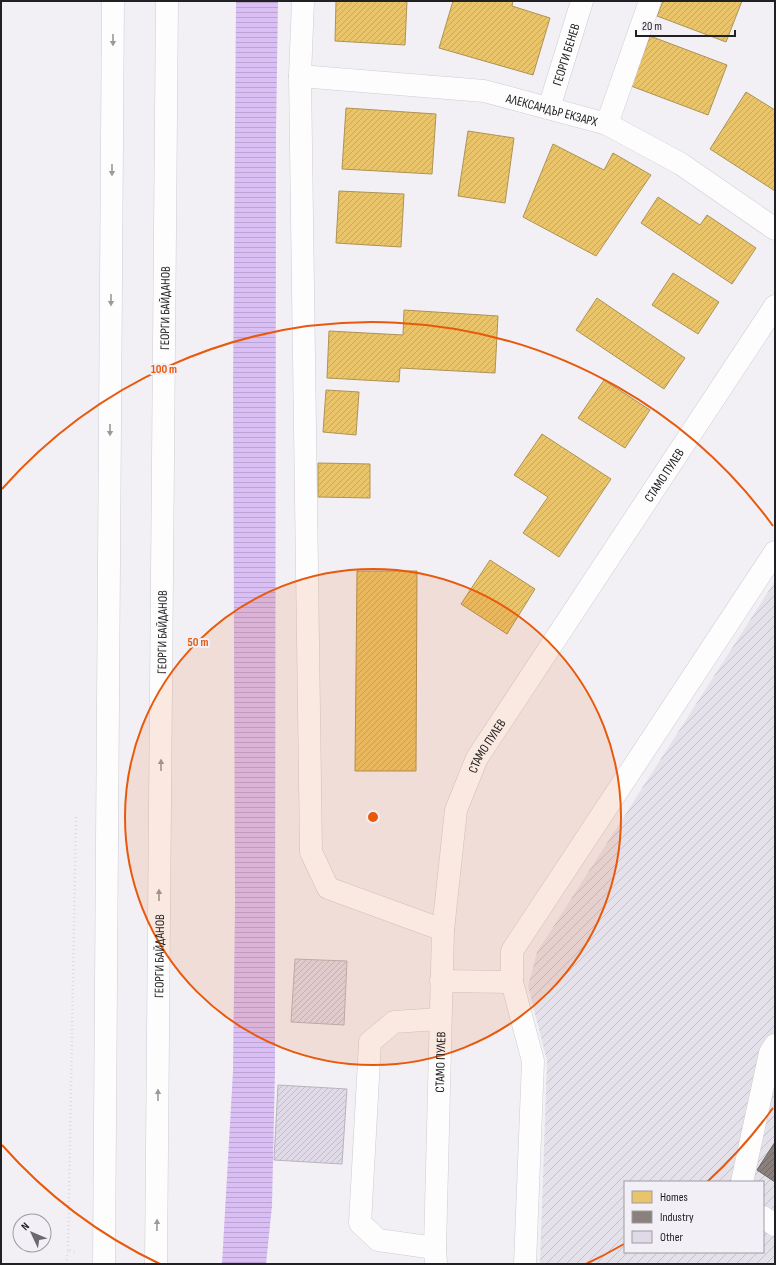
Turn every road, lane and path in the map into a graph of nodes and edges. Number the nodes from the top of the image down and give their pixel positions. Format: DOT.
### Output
graph roads {
  1 [pos="114,1"];
  2 [pos="167,1"];
  3 [pos="303,1"];
  4 [pos="582,1"];
  5 [pos="650,1"];
  6 [pos="300,76"];
  7 [pos="549,108"];
  8 [pos="607,124"];
  9 [pos="775,229"];
  10 [pos="775,306"];
  11 [pos="775,552"];
  12 [pos="443,930"];
  13 [pos="441,981"];
  14 [pos="512,982"];
  15 [pos="439,1019"];
  16 [pos="775,1046"];
  17 [pos="742,1181"];
  18 [pos="764,1218"];
  19 [pos="775,1225"];
  20 [pos="435,1256"];
  21 [pos="104,1264"];
  22 [pos="156,1264"];
  23 [pos="525,1264"];
  1 -- 21 [label="street, one-way"];
  22 -- 2 [label="street, ГЕОРГИ БАЙДАНОВ, one-way"];
  3 -- 6 [label="street"];
  4 -- 7 [label="street, ГЕОРГИ БЕНЕВ"];
  5 -- 8 [label="street"];
  6 -- 7 [label="street, АЛЕКСАНДЪР ЕКЗАРХ"];
  6 -- 12 [label="street"];
  7 -- 8 [label="street, АЛЕКСАНДЪР ЕКЗАРХ"];
  8 -- 9 [label="street, АЛЕКСАНДЪР ЕКЗАРХ"];
  10 -- 12 [label="street, СТАМО ПУЛЕВ"];
  11 -- 14 [label="street"];
  12 -- 13 [label="street, СТАМО ПУЛЕВ"];
  13 -- 14 [label="street"];
  13 -- 15 [label="street, СТАМО ПУЛЕВ"];
  14 -- 23 [label="street"];
  15 -- 20 [label="street, СТАМО ПУЛЕВ"];
  15 -- 20 [label="street"];
  16 -- 17 [label="street"];
  18 -- 19 [label="street"];
}
